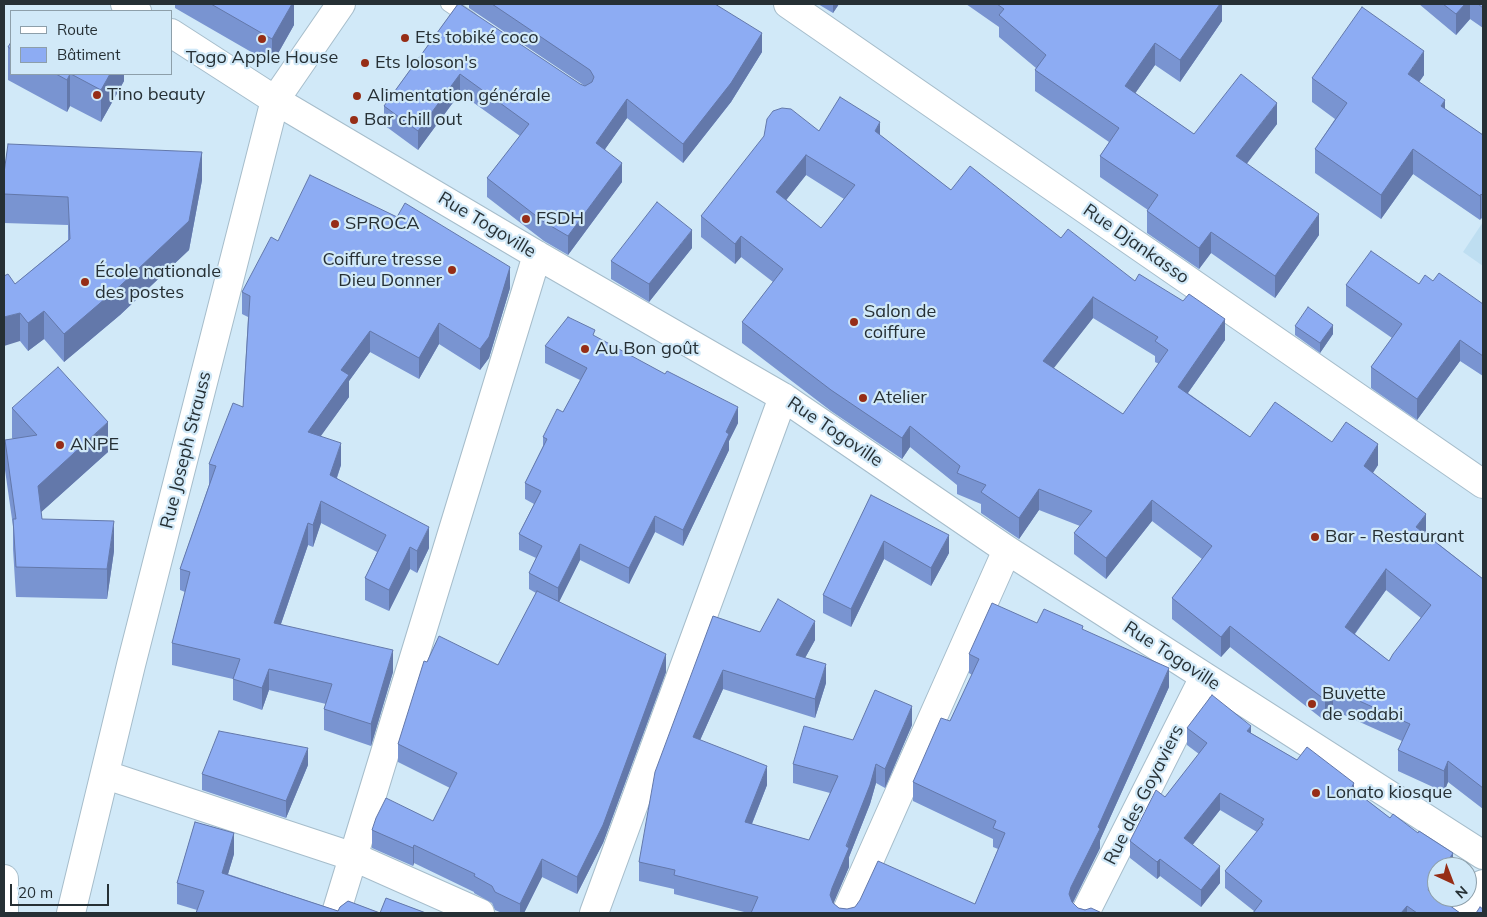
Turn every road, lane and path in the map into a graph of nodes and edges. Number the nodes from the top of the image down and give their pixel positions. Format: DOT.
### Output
graph roads {
  1 [pos="341,4"];
  2 [pos="448,4"];
  3 [pos="788,4"];
  4 [pos="480,26"];
  5 [pos="172,34"];
  6 [pos="275,100"];
  7 [pos="537,255"];
  8 [pos="783,397"];
  9 [pos="1483,484"];
  10 [pos="1007,550"];
  11 [pos="1204,677"];
  12 [pos="106,775"];
  13 [pos="1483,855"];
  14 [pos="354,858"];
  15 [pos="4,879"];
  16 [pos="1483,884"];
  17 [pos="4,913"];
  18 [pos="71,913"];
  19 [pos="336,913"];
  20 [pos="480,913"];
  21 [pos="594,913"];
  22 [pos="846,913"];
  23 [pos="1085,913"];
  24 [pos="1462,913"];
  1 -- 6 [label="main road, Rue Joseph Strauss"];
  2 -- 4 [label="lane"];
  3 -- 9 [label="main road, Rue Djankasso"];
  5 -- 6 [label="main road, Rue Togoville"];
  6 -- 7 [label="main road, Rue Togoville"];
  6 -- 12 [label="main road, Rue Joseph Strauss"];
  7 -- 8 [label="main road, Rue Togoville"];
  7 -- 14 [label="main road"];
  8 -- 10 [label="main road, Rue Togoville"];
  8 -- 21 [label="main road"];
  10 -- 11 [label="main road, Rue Togoville"];
  10 -- 22 [label="main road"];
  11 -- 13 [label="main road, Rue Togoville"];
  11 -- 23 [label="main road, Rue des Goyaviers"];
  12 -- 14 [label="main road"];
  12 -- 18 [label="main road, Rue Joseph Strauss"];
  14 -- 19 [label="main road"];
  14 -- 20 [label="main road"];
  15 -- 17 [label="main road"];
  16 -- 24 [label="main road"];
}
